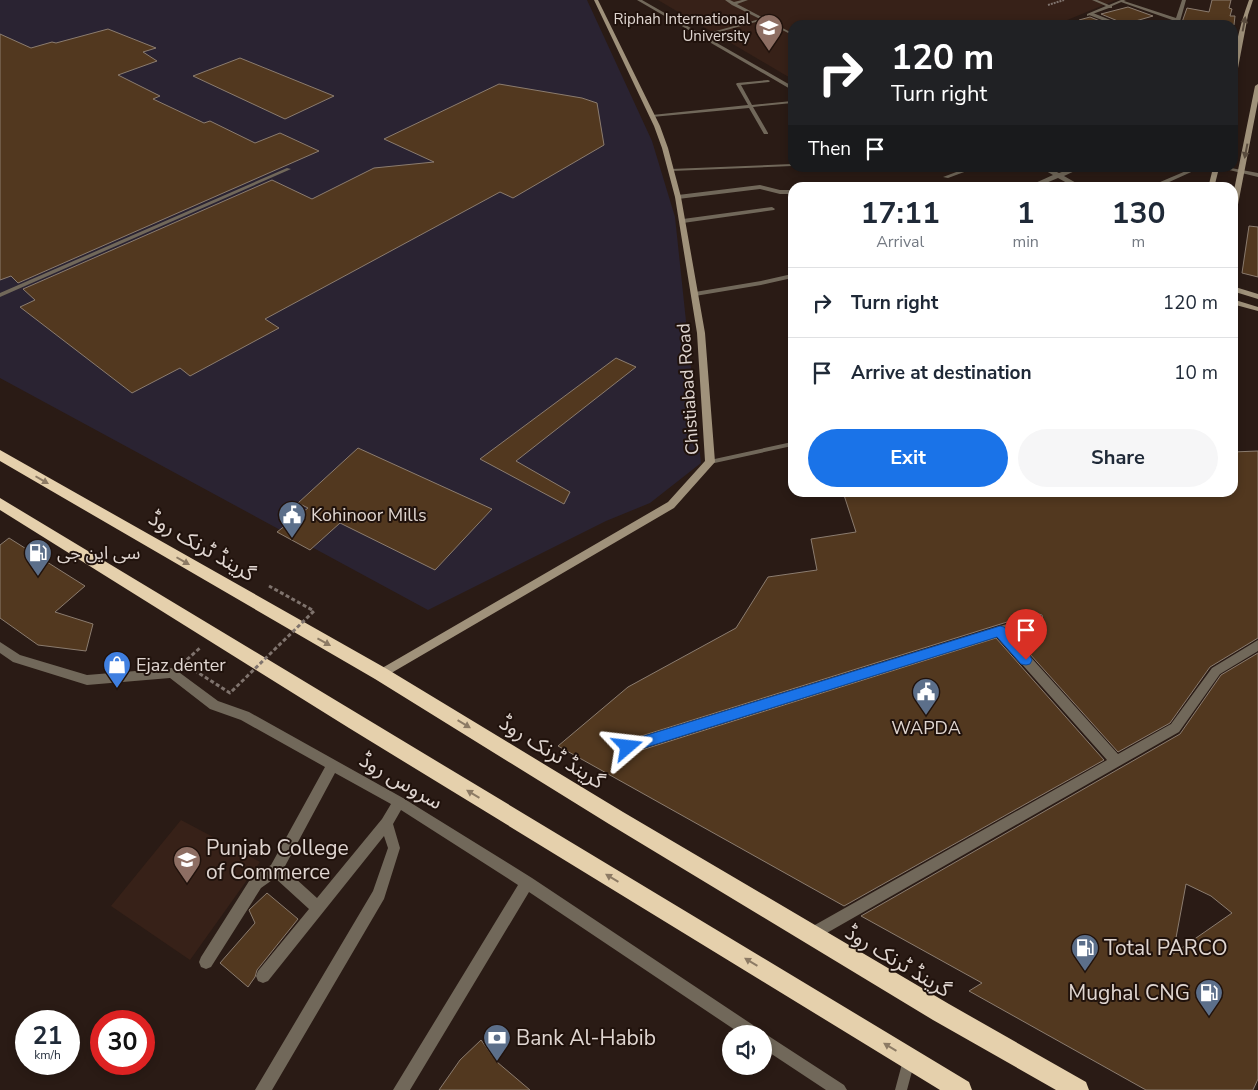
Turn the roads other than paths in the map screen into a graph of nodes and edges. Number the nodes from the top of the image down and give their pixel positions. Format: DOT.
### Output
graph roads {
  1 [pos="596,0"];
  2 [pos="639,0"];
  3 [pos="727,0"];
  4 [pos="746,0"];
  5 [pos="1094,0"];
  6 [pos="1124,0"];
  7 [pos="1184,0"];
  8 [pos="1251,0"];
  9 [pos="733,4"];
  10 [pos="1111,7"];
  11 [pos="1090,15"];
  12 [pos="764,19"];
  13 [pos="1105,20"];
  14 [pos="1170,20"];
  15 [pos="1178,20"];
  16 [pos="788,32"];
  17 [pos="702,36"];
  18 [pos="1238,47"];
  19 [pos="768,81"];
  20 [pos="788,86"];
  21 [pos="1258,86"];
  22 [pos="788,102"];
  23 [pos="750,106"];
  24 [pos="652,116"];
  25 [pos="766,133"];
  26 [pos="788,164"];
  27 [pos="290,169"];
  28 [pos="671,170"];
  29 [pos="1238,171"];
  30 [pos="960,172"];
  31 [pos="1052,172"];
  32 [pos="1066,172"];
  33 [pos="1187,172"];
  34 [pos="1242,172"];
  35 [pos="1058,175"];
  36 [pos="1258,175"];
  37 [pos="946,177"];
  38 [pos="1041,182"];
  39 [pos="1071,182"];
  40 [pos="1163,182"];
  41 [pos="1238,191"];
  42 [pos="788,192"];
  43 [pos="678,198"];
  44 [pos="772,209"];
  45 [pos="683,221"];
  46 [pos="788,277"];
  47 [pos="1238,290"];
  48 [pos="695,294"];
  49 [pos="0,295"];
  50 [pos="1258,297"];
  51 [pos="1238,303"];
  52 [pos="1258,310"];
  53 [pos="788,445"];
  54 [pos="0,456"];
  55 [pos="710,462"];
  56 [pos="0,503"];
  57 [pos="1036,619"];
  58 [pos="1000,631"];
  59 [pos="1258,645"];
  60 [pos="0,647"];
  61 [pos="381,674"];
  62 [pos="628,747"];
  63 [pos="1116,761"];
  64 [pos="332,766"];
  65 [pos="399,802"];
  66 [pos="386,823"];
  67 [pos="276,870"];
  68 [pos="527,883"];
  69 [pos="318,908"];
  70 [pos="811,935"];
  71 [pos="206,962"];
  72 [pos="263,976"];
  73 [pos="740,1025"];
  74 [pos="772,1045"];
  75 [pos="909,1058"];
  76 [pos="263,1090"];
  77 [pos="401,1090"];
  78 [pos="839,1090"];
  79 [pos="901,1090"];
  80 [pos="961,1090"];
  81 [pos="1078,1090"];
  1 -- 24 [label="main road, Chistiabad Road"];
  2 -- 17 [label="street"];
  3 -- 9 [label="lane"];
  4 -- 9 [label="lane"];
  5 -- 10 [label="lane"];
  6 -- 10 [label="lane"];
  6 -- 14 [label="street"];
  7 -- 15 [label="street"];
  18 -- 8 [label="main road, one-way"];
  9 -- 12 [label="lane"];
  10 -- 11 [label="lane"];
  11 -- 13 [label="street"];
  12 -- 16 [label="lane"];
  12 -- 17 [label="lane"];
  17 -- 20 [label="street"];
  19 -- 23 [label="lane"];
  21 -- 34 [label="main road, one-way"];
  22 -- 23 [label="lane"];
  23 -- 24 [label="lane"];
  23 -- 25 [label="lane"];
  24 -- 28 [label="main road, Chistiabad Road"];
  26 -- 28 [label="lane"];
  27 -- 49 [label="lane"];
  28 -- 43 [label="main road, Chistiabad Road"];
  29 -- 34 [label="street"];
  30 -- 37 [label="street"];
  31 -- 35 [label="street"];
  32 -- 35 [label="street"];
  33 -- 40 [label="street"];
  34 -- 36 [label="street"];
  34 -- 41 [label="main road"];
  35 -- 38 [label="street"];
  35 -- 39 [label="street"];
  42 -- 43 [label="street"];
  43 -- 45 [label="main road, Chistiabad Road"];
  44 -- 45 [label="lane"];
  45 -- 48 [label="main road, Chistiabad Road"];
  46 -- 48 [label="lane"];
  47 -- 50 [label="main road"];
  48 -- 55 [label="main road, Chistiabad Road"];
  51 -- 52 [label="main road"];
  53 -- 55 [label="lane"];
  54 -- 61 [label="highway, گرینڈ ٹرنک روڈ, one-way"];
  55 -- 61 [label="main road, Chistiabad Road"];
  75 -- 56 [label="highway, one-way"];
  57 -- 58 [label="street"];
  58 -- 62 [label="street"];
  58 -- 63 [label="street"];
  59 -- 63 [label="street"];
  60 -- 64 [label="street, سروس روڈ"];
  61 -- 70 [label="highway, گرینڈ ٹرنک روڈ, one-way"];
  63 -- 70 [label="street"];
  64 -- 65 [label="street, سروس روڈ"];
  64 -- 67 [label="street"];
  65 -- 66 [label="street"];
  65 -- 68 [label="street, سروس روڈ"];
  66 -- 69 [label="street"];
  66 -- 76 [label="street"];
  67 -- 69 [label="street"];
  67 -- 71 [label="street"];
  68 -- 73 [label="street, سروس روڈ"];
  68 -- 77 [label="street"];
  69 -- 72 [label="street"];
  70 -- 81 [label="highway, گرینڈ ٹرنک روڈ"];
  74 -- 78 [label="street"];
  75 -- 79 [label="lane"];
  75 -- 80 [label="highway"];
}
